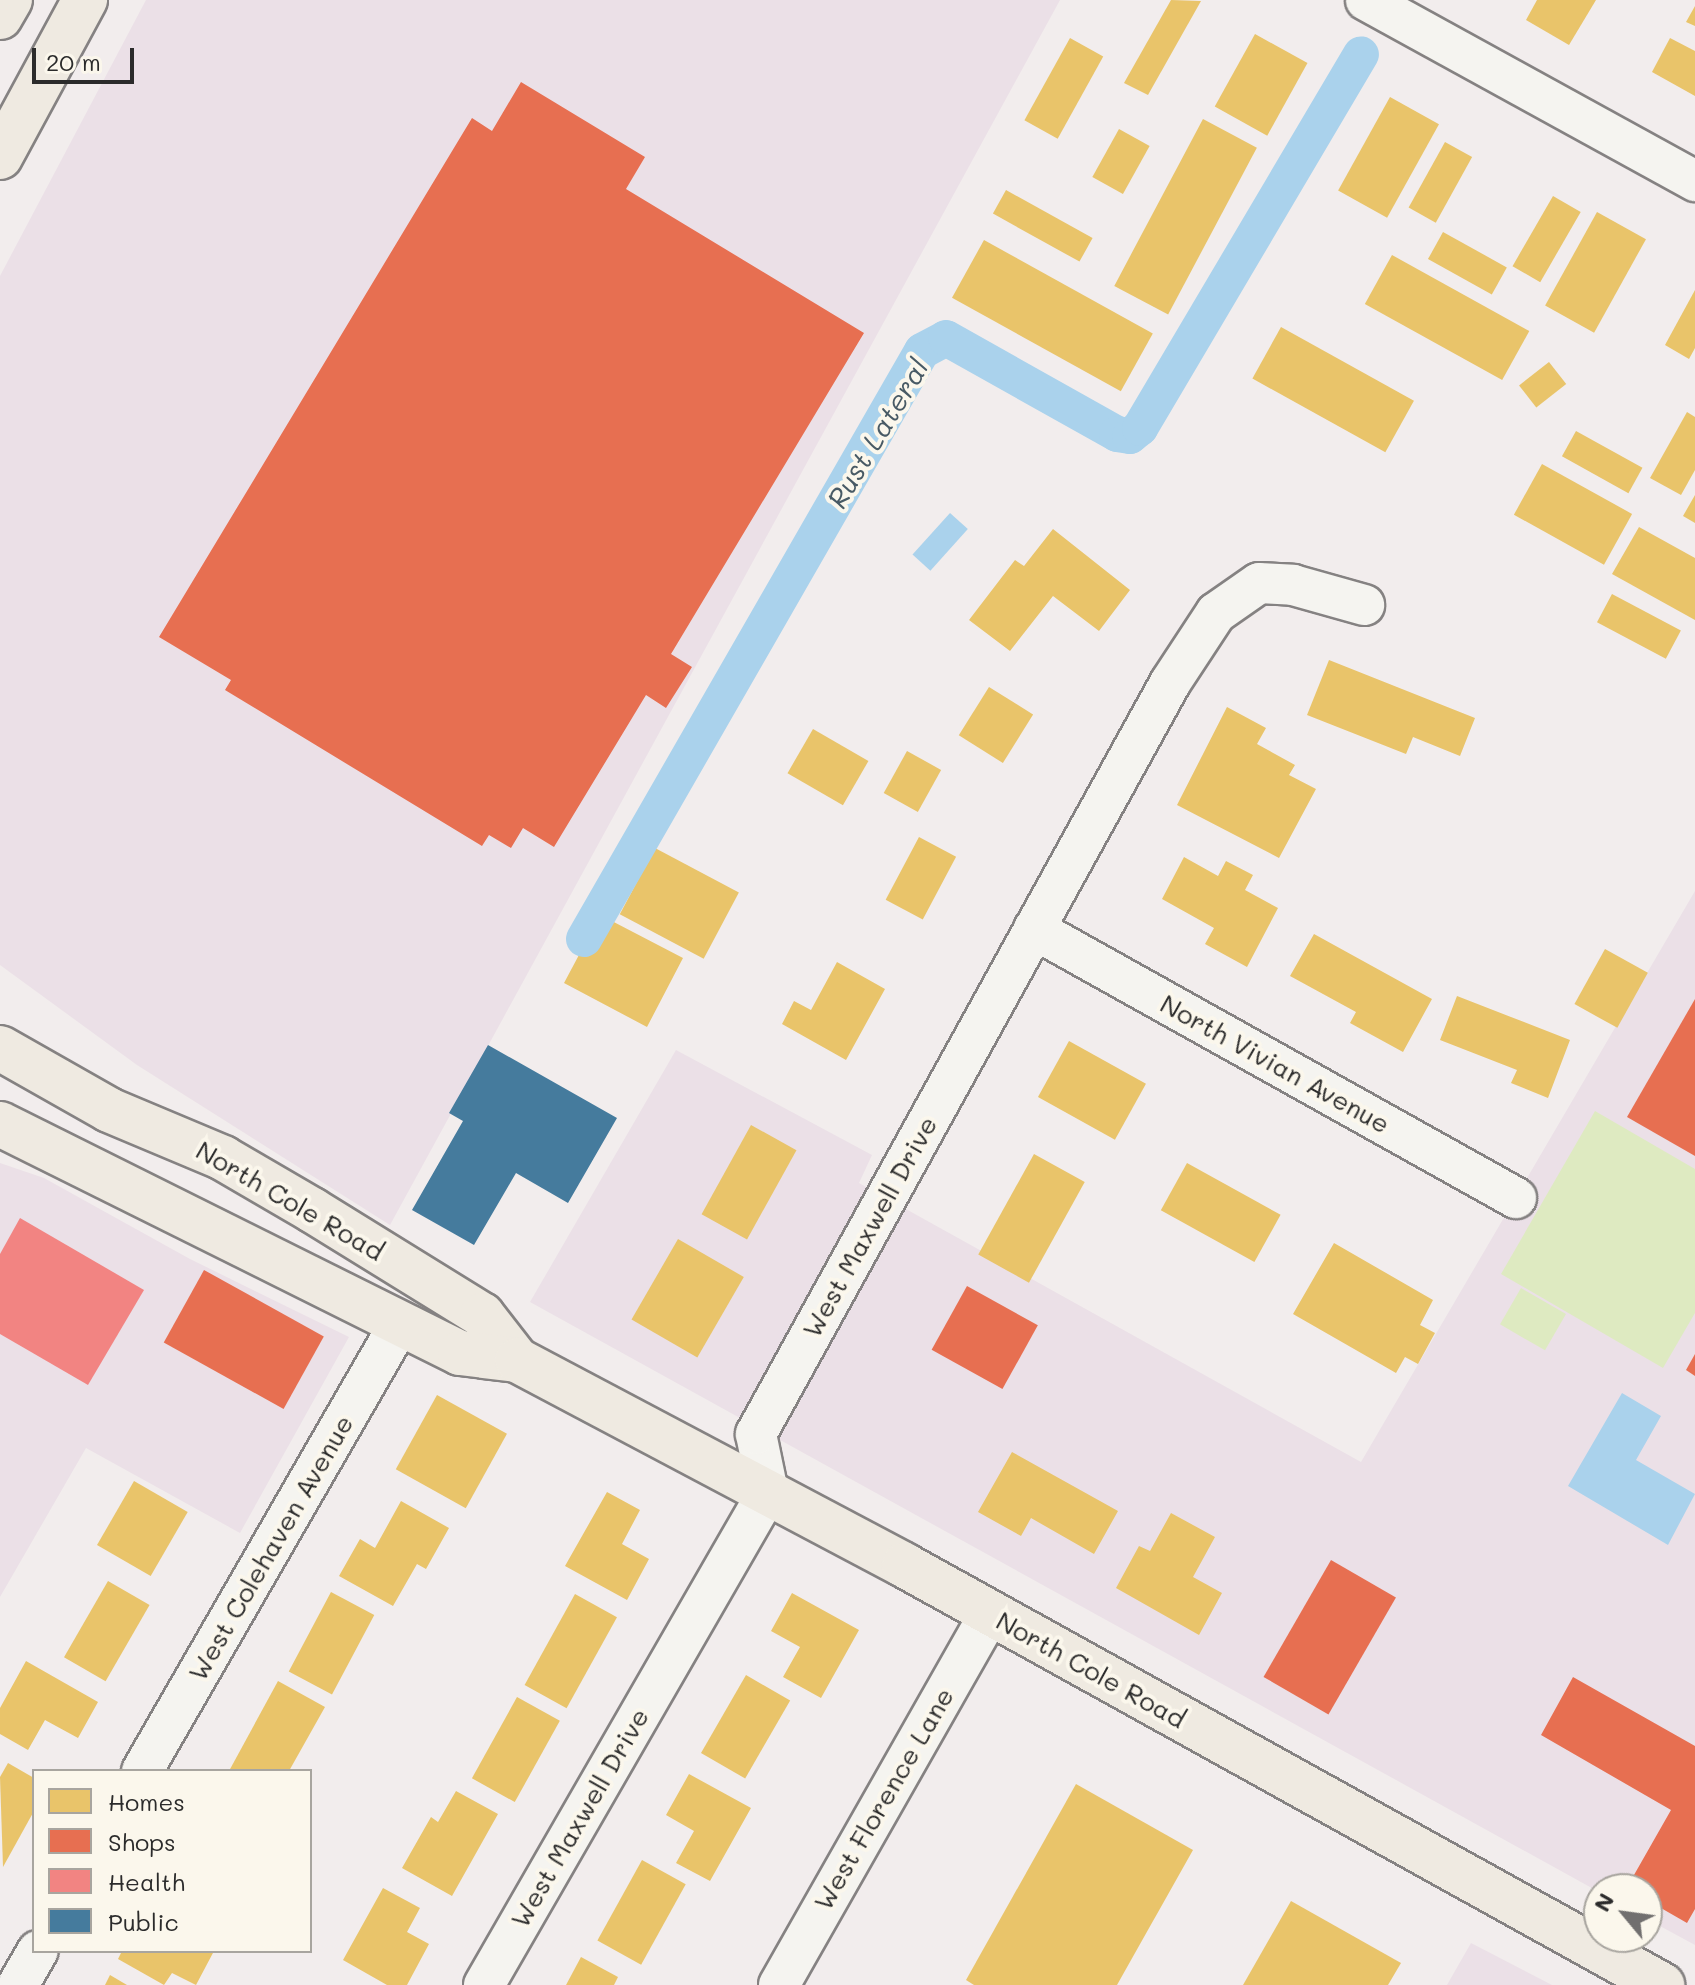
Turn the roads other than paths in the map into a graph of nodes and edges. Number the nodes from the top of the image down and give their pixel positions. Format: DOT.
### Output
graph roads {
  1 [pos="10,0"];
  2 [pos="85,0"];
  3 [pos="1369,1"];
  4 [pos="0,17"];
  5 [pos="0,157"];
  6 [pos="1695,181"];
  7 [pos="1364,605"];
  8 [pos="1034,929"];
  9 [pos="0,1048"];
  10 [pos="0,1124"];
  11 [pos="1516,1198"];
  12 [pos="399,1325"];
  13 [pos="517,1360"];
  14 [pos="768,1492"];
  15 [pos="990,1613"];
  16 [pos="143,1769"];
  17 [pos="37,1953"];
  18 [pos="18,1985"];
  19 [pos="484,1985"];
  20 [pos="779,1985"];
  21 [pos="1662,1985"];
  1 -- 4 [label="main road"];
  2 -- 5 [label="main road"];
  3 -- 6 [label="street"];
  7 -- 8 [label="street, West Maxwell Drive"];
  8 -- 11 [label="street, North Vivian Avenue"];
  8 -- 14 [label="street, West Maxwell Drive"];
  9 -- 13 [label="main road, North Cole Road"];
  10 -- 12 [label="main road, North Cole Road"];
  12 -- 13 [label="main road, North Cole Road"];
  12 -- 16 [label="street, West Colehaven Avenue"];
  13 -- 14 [label="main road, North Cole Road"];
  14 -- 15 [label="main road, North Cole Road"];
  14 -- 19 [label="street, West Maxwell Drive"];
  15 -- 20 [label="street, West Florence Lane"];
  15 -- 21 [label="main road, North Cole Road"];
  17 -- 18 [label="street"];
}
